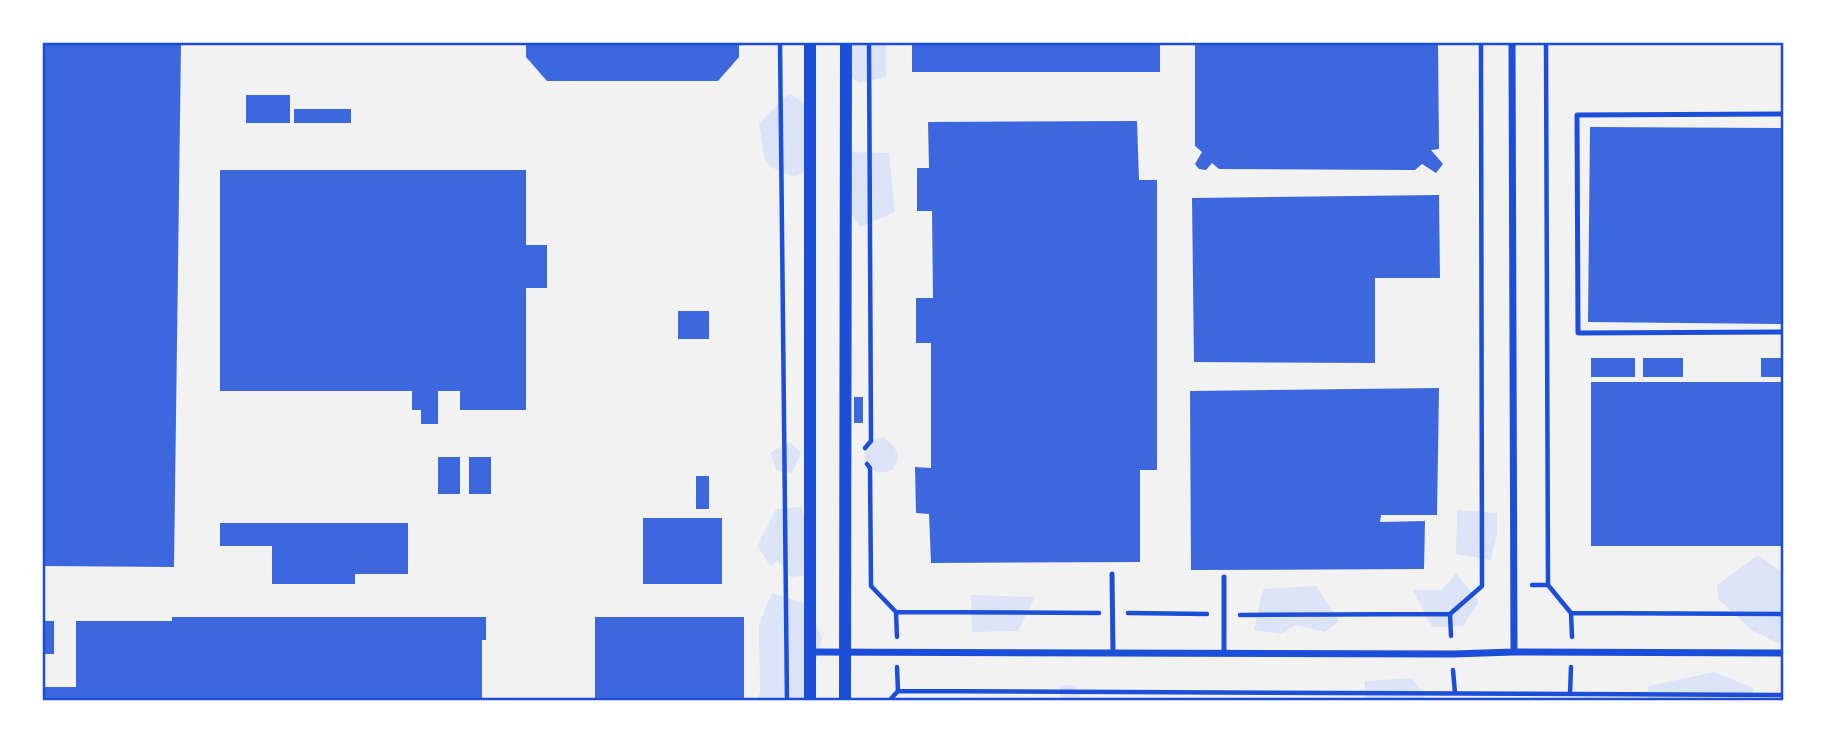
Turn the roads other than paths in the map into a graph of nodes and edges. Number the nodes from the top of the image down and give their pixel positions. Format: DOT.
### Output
graph roads {
  1 [pos="810,42"];
  2 [pos="846,42"];
  3 [pos="1512,42"];
  4 [pos="1784,114"];
  5 [pos="1784,332"];
  6 [pos="1112,574"];
  7 [pos="1224,577"];
  8 [pos="810,652"];
  9 [pos="845,652"];
  10 [pos="1113,652"];
  11 [pos="1514,652"];
  12 [pos="1224,653"];
  13 [pos="1784,653"];
  14 [pos="810,701"];
  15 [pos="845,701"];
  1 -- 8 [label="street"];
  2 -- 9 [label="street"];
  3 -- 11 [label="street"];
  4 -- 5 [label="lane"];
  6 -- 10 [label="lane"];
  7 -- 12 [label="lane"];
  8 -- 9 [label="street"];
  8 -- 14 [label="street"];
  9 -- 10 [label="street"];
  9 -- 15 [label="street"];
  10 -- 12 [label="street"];
  11 -- 12 [label="street"];
  11 -- 13 [label="street"];
}
